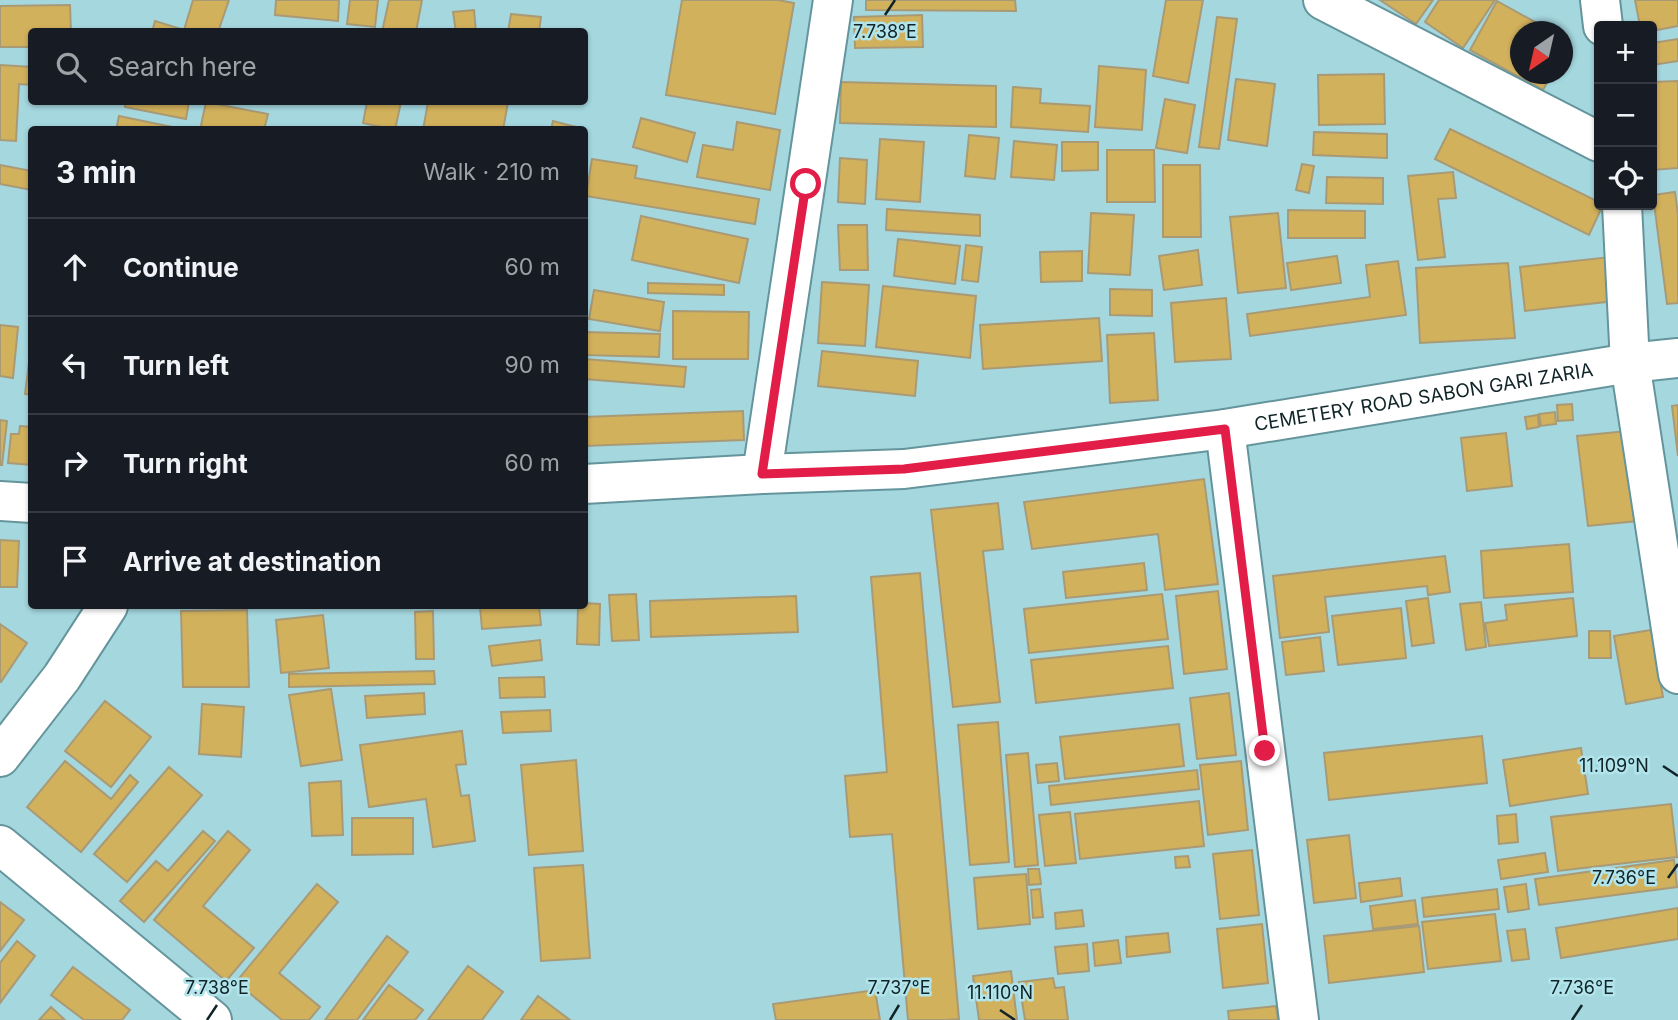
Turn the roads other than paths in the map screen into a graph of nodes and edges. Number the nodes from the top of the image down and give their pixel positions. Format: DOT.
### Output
graph roads {
  1 [pos="833,0"];
  2 [pos="1323,0"];
  3 [pos="1600,0"];
  4 [pos="1602,21"];
  5 [pos="1594,139"];
  6 [pos="1622,210"];
  7 [pos="1678,358"];
  8 [pos="1630,363"];
  9 [pos="1225,429"];
  10 [pos="762,474"];
  11 [pos="588,484"];
  12 [pos="0,501"];
  13 [pos="28,503"];
  14 [pos="106,609"];
  15 [pos="1678,674"];
  16 [pos="0,757"];
  17 [pos="0,845"];
  18 [pos="212,1020"];
  19 [pos="1299,1020"];
  1 -- 10 [label="street"];
  2 -- 5 [label="street"];
  3 -- 4 [label="street"];
  6 -- 8 [label="street"];
  7 -- 8 [label="street, CEMETERY ROAD SABON GARI ZARIA"];
  8 -- 9 [label="street, CEMETERY ROAD SABON GARI ZARIA"];
  8 -- 15 [label="street"];
  9 -- 10 [label="street, CEMETERY ROAD SABON GARI ZARIA"];
  9 -- 19 [label="street"];
  10 -- 11 [label="street, CEMETERY ROAD SABON GARI ZARIA"];
  12 -- 13 [label="street"];
  14 -- 16 [label="street"];
  17 -- 18 [label="street"];
}
